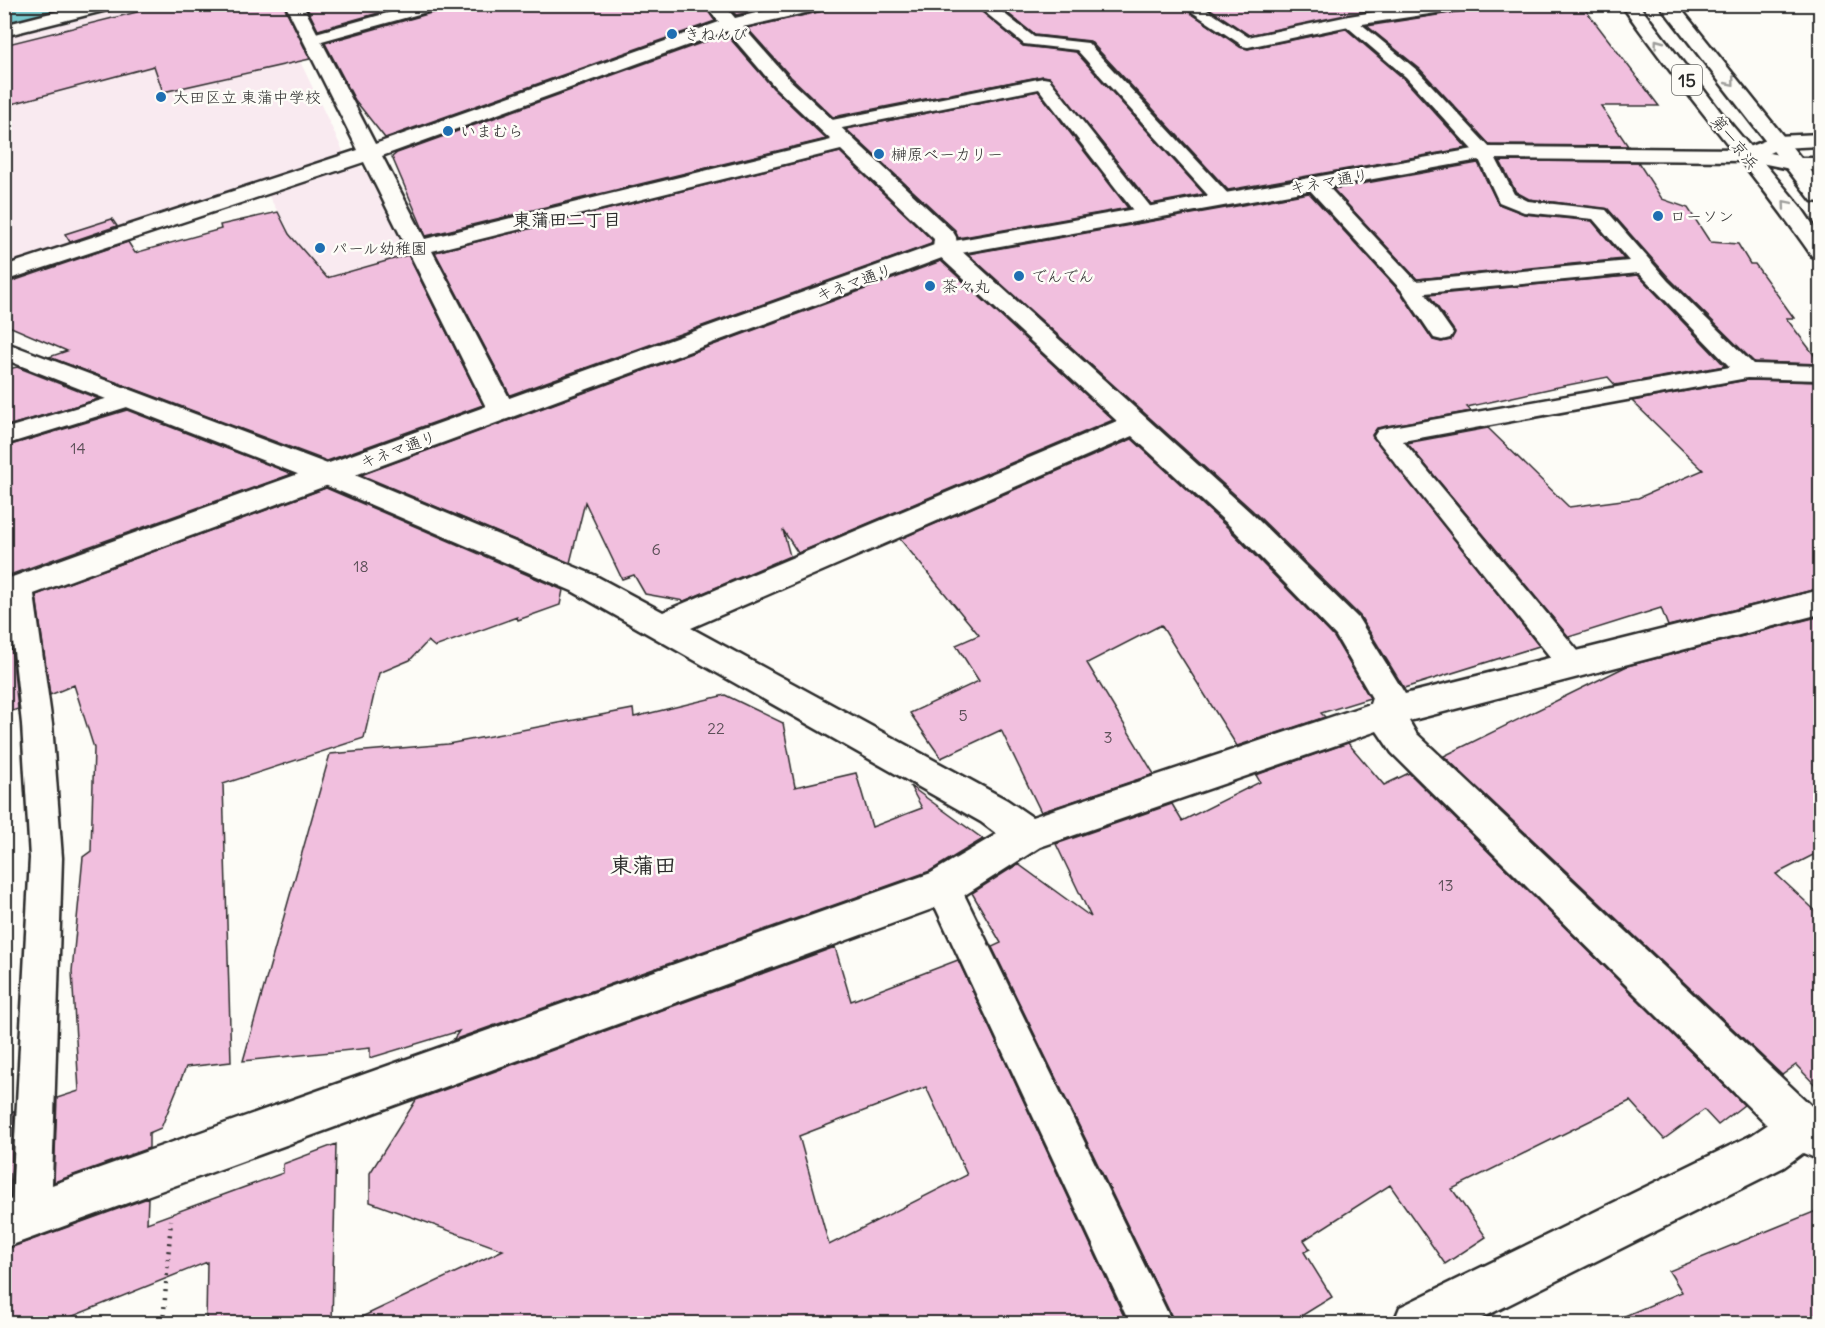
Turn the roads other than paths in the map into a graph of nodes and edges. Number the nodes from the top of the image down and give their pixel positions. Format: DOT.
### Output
graph roads {
  1 [pos="109,4"];
  2 [pos="439,4"];
  3 [pos="713,4"];
  4 [pos="821,4"];
  5 [pos="982,4"];
  6 [pos="1187,4"];
  7 [pos="1331,4"];
  8 [pos="1463,4"];
  9 [pos="1629,4"];
  10 [pos="1667,4"];
  11 [pos="296,5"];
  12 [pos="1353,21"];
  13 [pos="731,24"];
  14 [pos="4,31"];
  15 [pos="311,39"];
  16 [pos="1248,42"];
  17 [pos="827,126"];
  18 [pos="1821,140"];
  19 [pos="844,142"];
  20 [pos="1777,142"];
  21 [pos="1485,153"];
  22 [pos="368,154"];
  23 [pos="1745,155"];
  24 [pos="1795,164"];
  25 [pos="1821,164"];
  26 [pos="1315,184"];
  27 [pos="1821,196"];
  28 [pos="1223,200"];
  29 [pos="1146,214"];
  30 [pos="417,248"];
  31 [pos="945,249"];
  32 [pos="1821,251"];
  33 [pos="1644,266"];
  34 [pos="4,274"];
  35 [pos="1411,288"];
  36 [pos="1442,333"];
  37 [pos="4,350"];
  38 [pos="1747,371"];
  39 [pos="1821,373"];
  40 [pos="129,399"];
  41 [pos="502,411"];
  42 [pos="1135,424"];
  43 [pos="4,437"];
  44 [pos="328,475"];
  45 [pos="12,590"];
  46 [pos="1821,602"];
  47 [pos="663,626"];
  48 [pos="1573,665"];
  49 [pos="1385,715"];
  50 [pos="1028,835"];
  51 [pos="943,887"];
  52 [pos="1811,1132"];
  53 [pos="18,1220"];
  54 [pos="1152,1323"];
  55 [pos="1418,1323"];
  1 -- 14 [label="main road"];
  2 -- 15 [label="lane"];
  3 -- 13 [label="main road"];
  4 -- 13 [label="main road"];
  5 -- 28 [label="lane"];
  6 -- 16 [label="lane"];
  7 -- 12 [label="main road"];
  8 -- 12 [label="main road"];
  23 -- 9 [label="main road, 第一京浜 / 15, one-way"];
  10 -- 20 [label="main road, 第一京浜 / 15, one-way"];
  11 -- 15 [label="main road"];
  12 -- 16 [label="main road"];
  12 -- 21 [label="lane"];
  13 -- 17 [label="main road"];
  13 -- 22 [label="main road"];
  15 -- 22 [label="main road"];
  17 -- 19 [label="main road"];
  17 -- 29 [label="lane"];
  18 -- 20 [label="main road"];
  19 -- 30 [label="main road"];
  19 -- 31 [label="main road"];
  20 -- 23 [label="main road"];
  20 -- 24 [label="main road, 第一京浜 / 15"];
  21 -- 23 [label="main road, キネマ通り"];
  21 -- 26 [label="main road, キネマ通り"];
  21 -- 33 [label="lane"];
  22 -- 30 [label="main road"];
  22 -- 34 [label="main road"];
  23 -- 24 [label="main road"];
  32 -- 23 [label="main road, 第一京浜 / 15, one-way"];
  24 -- 25 [label="main road"];
  24 -- 27 [label="main road, 第一京浜 / 15"];
  26 -- 28 [label="main road, キネマ通り"];
  26 -- 35 [label="lane"];
  28 -- 29 [label="main road, キネマ通り"];
  29 -- 31 [label="main road, キネマ通り"];
  30 -- 41 [label="main road"];
  31 -- 41 [label="main road, キネマ通り"];
  31 -- 42 [label="main road"];
  33 -- 35 [label="lane"];
  33 -- 38 [label="lane"];
  35 -- 36 [label="lane"];
  37 -- 40 [label="main road"];
  38 -- 39 [label="lane"];
  38 -- 48 [label="lane"];
  40 -- 43 [label="lane"];
  40 -- 44 [label="main road"];
  41 -- 44 [label="main road, キネマ通り"];
  42 -- 47 [label="main road"];
  42 -- 49 [label="main road"];
  44 -- 45 [label="main road, キネマ通り"];
  44 -- 47 [label="main road"];
  45 -- 53 [label="lane"];
  46 -- 48 [label="main road"];
  47 -- 50 [label="main road"];
  48 -- 49 [label="main road"];
  49 -- 50 [label="main road"];
  49 -- 52 [label="main road"];
  50 -- 51 [label="main road"];
  51 -- 53 [label="main road"];
  51 -- 54 [label="lane"];
  52 -- 55 [label="main road"];
}
